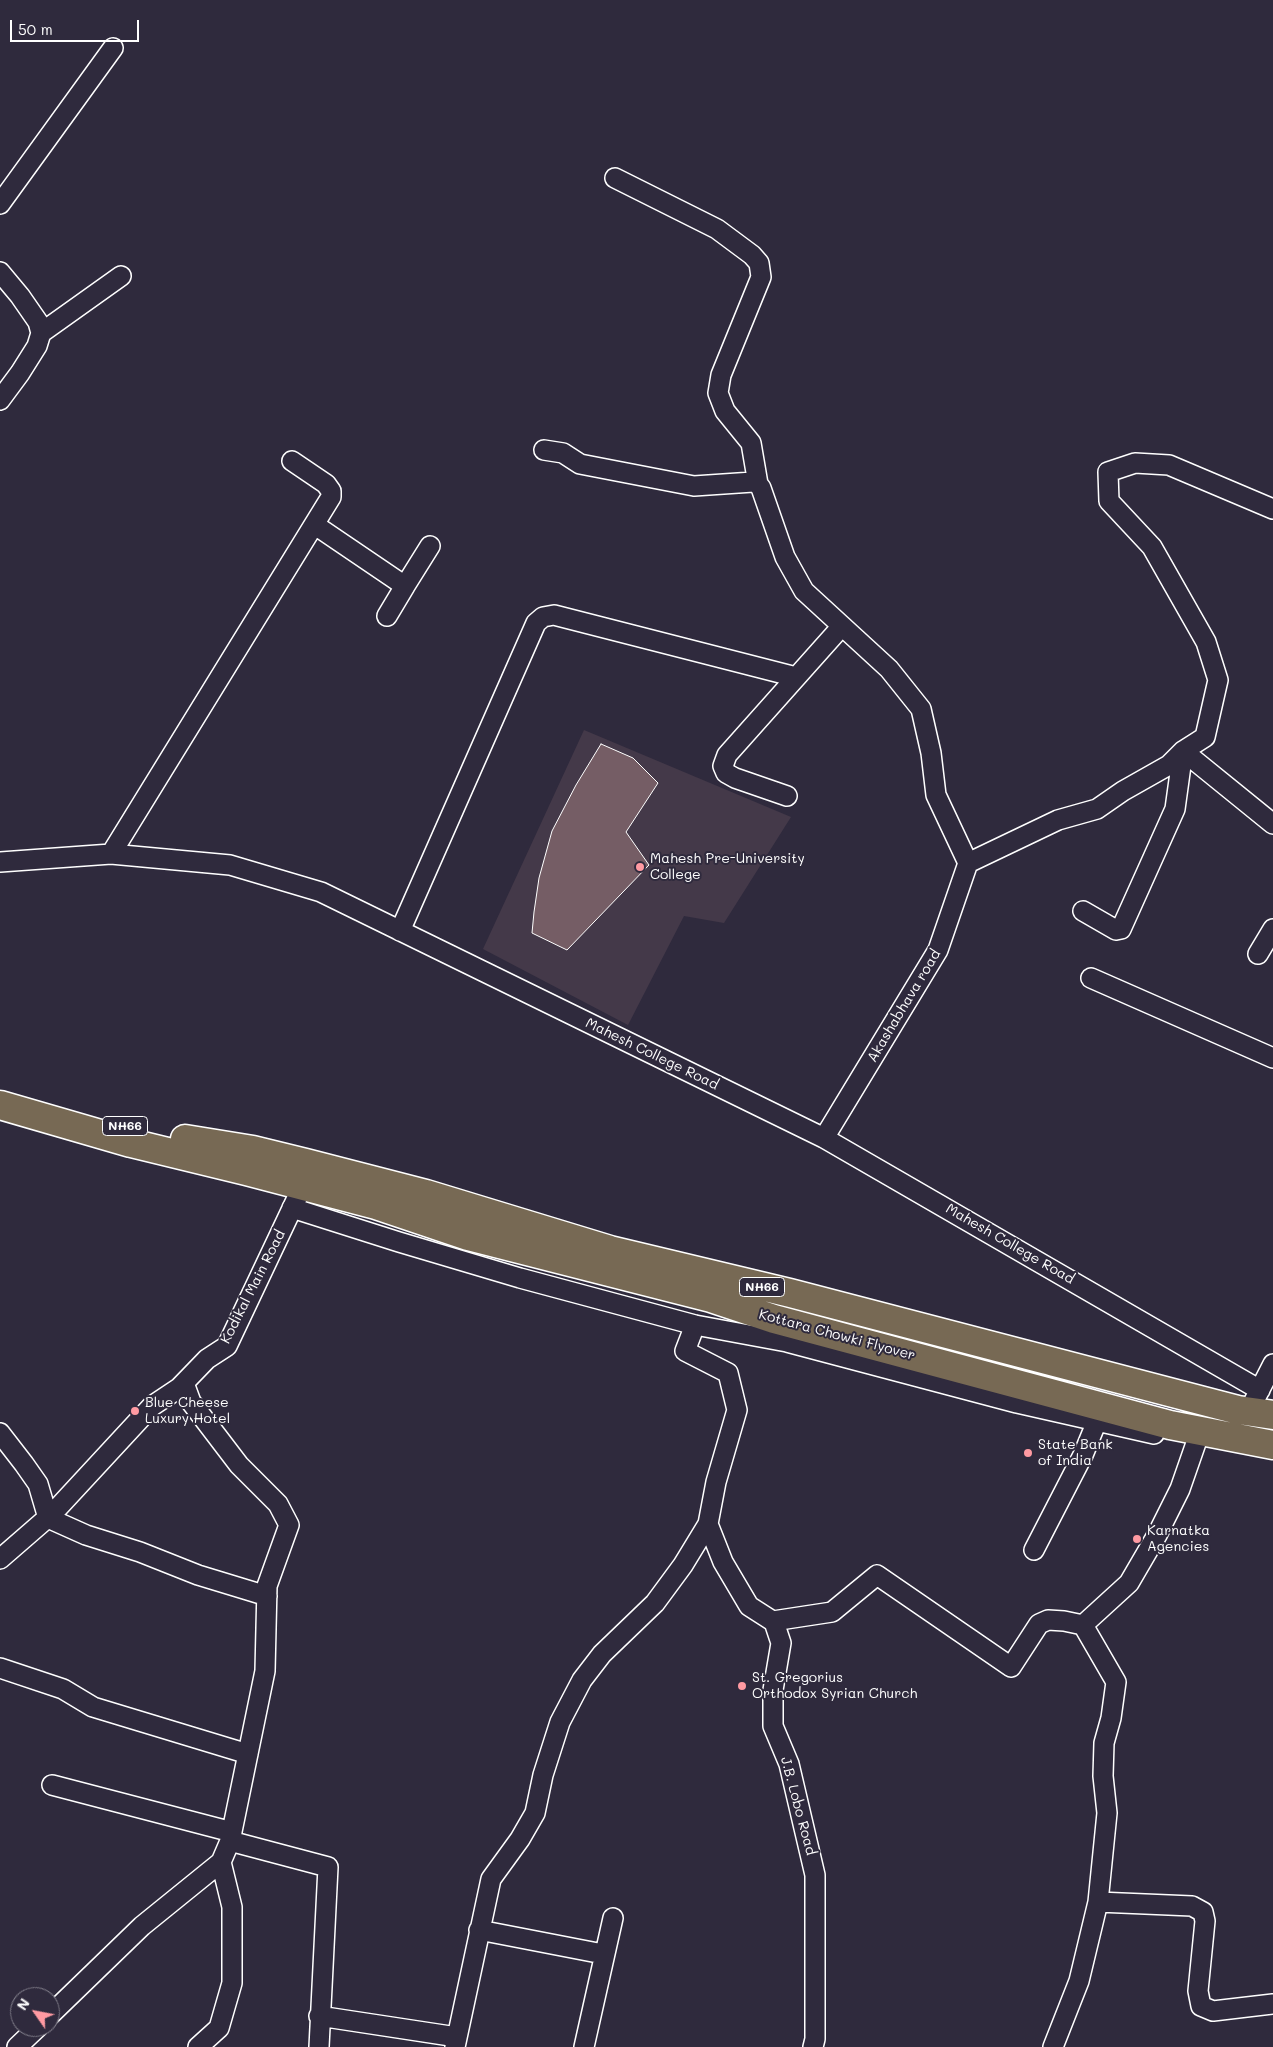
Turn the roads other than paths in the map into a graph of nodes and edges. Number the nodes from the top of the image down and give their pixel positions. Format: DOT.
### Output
graph roads {
  1 [pos="113,48"];
  2 [pos="615,178"];
  3 [pos="0,204"];
  4 [pos="0,272"];
  5 [pos="121,276"];
  6 [pos="41,333"];
  7 [pos="0,400"];
  8 [pos="544,450"];
  9 [pos="292,461"];
  10 [pos="758,484"];
  11 [pos="1273,509"];
  12 [pos="315,525"];
  13 [pos="430,546"];
  14 [pos="405,586"];
  15 [pos="387,616"];
  16 [pos="842,626"];
  17 [pos="796,677"];
  18 [pos="1184,751"];
  19 [pos="787,796"];
  20 [pos="1273,824"];
  21 [pos="111,854"];
  22 [pos="0,862"];
  23 [pos="968,863"];
  24 [pos="1084,911"];
  25 [pos="1273,929"];
  26 [pos="400,931"];
  27 [pos="1258,954"];
  28 [pos="1091,978"];
  29 [pos="1273,1058"];
  30 [pos="0,1088"];
  31 [pos="0,1105"];
  32 [pos="824,1138"];
  33 [pos="300,1185"];
  34 [pos="695,1325"];
  35 [pos="1273,1364"];
  36 [pos="184,1383"];
  37 [pos="1260,1406"];
  38 [pos="1098,1421"];
  39 [pos="0,1433"];
  40 [pos="1196,1444"];
  41 [pos="1273,1446"];
  42 [pos="1273,1458"];
  43 [pos="48,1518"];
  44 [pos="708,1524"];
  45 [pos="4,1550"];
  46 [pos="1034,1550"];
  47 [pos="267,1596"];
  48 [pos="773,1622"];
  49 [pos="1083,1625"];
  50 [pos="0,1668"];
  51 [pos="248,1754"];
  52 [pos="52,1785"];
  53 [pos="231,1836"];
  54 [pos="221,1862"];
  55 [pos="1098,1902"];
  56 [pos="613,1918"];
  57 [pos="478,1930"];
  58 [pos="604,1954"];
  59 [pos="1273,2004"];
  60 [pos="60,2005"];
  61 [pos="319,2016"];
  62 [pos="28,2037"];
  63 [pos="456,2042"];
  64 [pos="17,2047"];
  65 [pos="198,2047"];
  66 [pos="319,2047"];
  67 [pos="584,2047"];
  68 [pos="813,2047"];
  69 [pos="1052,2047"];
  1 -- 3 [label="street"];
  2 -- 10 [label="street"];
  4 -- 6 [label="street"];
  5 -- 6 [label="street"];
  6 -- 7 [label="street"];
  8 -- 10 [label="street"];
  9 -- 12 [label="street"];
  10 -- 16 [label="street"];
  11 -- 18 [label="street"];
  12 -- 14 [label="street"];
  12 -- 21 [label="street"];
  13 -- 14 [label="street"];
  14 -- 15 [label="street"];
  16 -- 17 [label="street"];
  16 -- 23 [label="street"];
  17 -- 19 [label="street"];
  17 -- 26 [label="street"];
  18 -- 20 [label="street"];
  18 -- 23 [label="street"];
  18 -- 24 [label="street"];
  21 -- 22 [label="street, Mahesh College Road"];
  21 -- 26 [label="street, Mahesh College Road"];
  23 -- 32 [label="street, Akashabhava road"];
  25 -- 27 [label="street"];
  26 -- 32 [label="street, Mahesh College Road"];
  28 -- 29 [label="street"];
  30 -- 33 [label="highway, NH66"];
  31 -- 33 [label="highway, NH66"];
  32 -- 37 [label="street, Mahesh College Road"];
  33 -- 34 [label="street"];
  33 -- 36 [label="street, Kodikal Main Road"];
  33 -- 37 [label="highway, NH66"];
  33 -- 41 [label="highway, Kottara Chowki Flyover / NH66"];
  34 -- 38 [label="street"];
  34 -- 44 [label="street"];
  35 -- 37 [label="street"];
  36 -- 43 [label="street, Kodikal Main Road"];
  36 -- 47 [label="street"];
  38 -- 40 [label="street"];
  38 -- 46 [label="street"];
  39 -- 43 [label="street"];
  40 -- 42 [label="street"];
  40 -- 49 [label="street"];
  43 -- 45 [label="street, Kodikal Main Road"];
  43 -- 47 [label="street"];
  44 -- 48 [label="street"];
  44 -- 57 [label="street"];
  47 -- 51 [label="street"];
  48 -- 49 [label="street"];
  48 -- 68 [label="street, J.B. Lobo Road"];
  49 -- 55 [label="street"];
  50 -- 51 [label="street"];
  51 -- 53 [label="street"];
  52 -- 53 [label="street"];
  53 -- 54 [label="street"];
  53 -- 61 [label="street"];
  54 -- 60 [label="street"];
  54 -- 65 [label="street"];
  55 -- 59 [label="street"];
  55 -- 69 [label="street"];
  56 -- 58 [label="street"];
  57 -- 58 [label="street"];
  57 -- 63 [label="street"];
  58 -- 67 [label="street"];
  61 -- 63 [label="street"];
  61 -- 66 [label="street"];
  62 -- 64 [label="street"];
}
